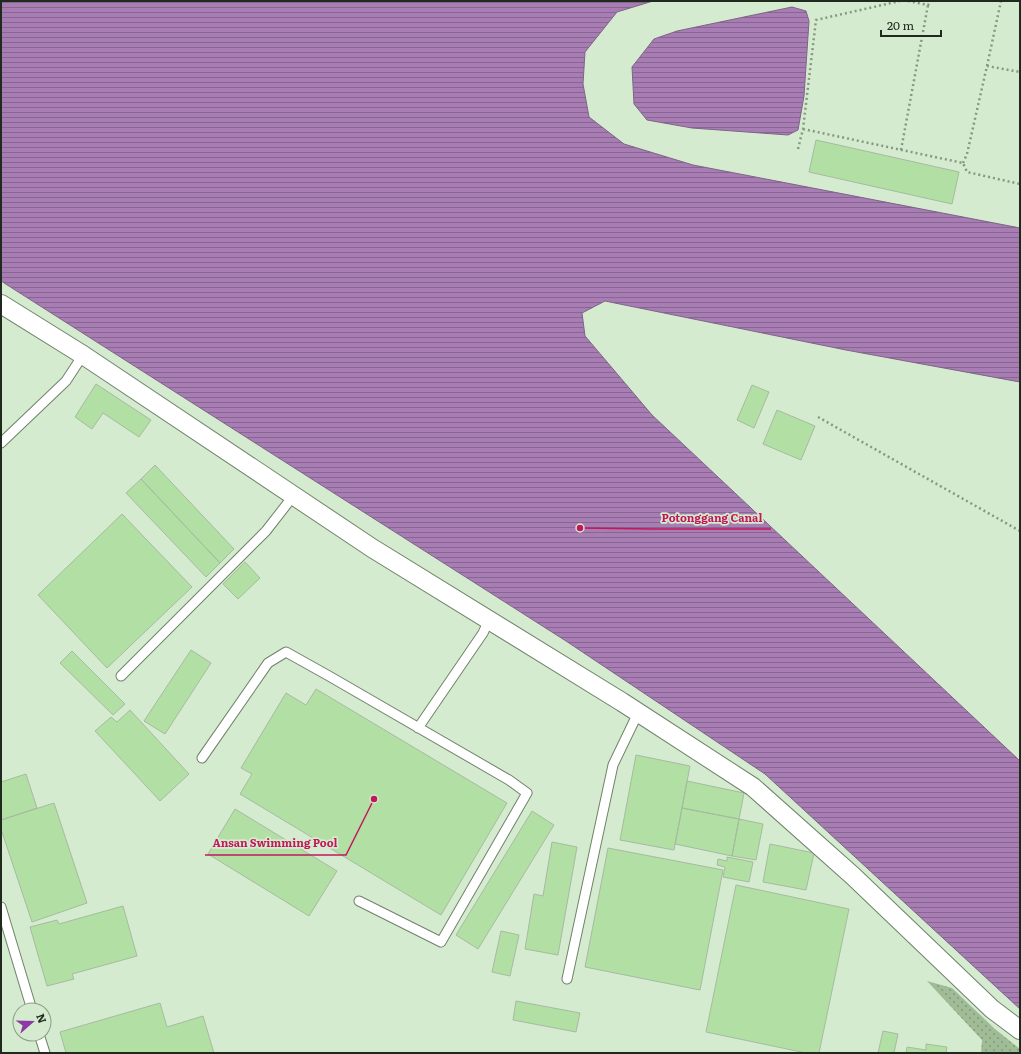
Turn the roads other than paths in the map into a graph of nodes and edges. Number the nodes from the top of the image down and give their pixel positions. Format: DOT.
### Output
graph roads {
  1 [pos="1,304"];
  2 [pos="83,355"];
  3 [pos="1,443"];
  4 [pos="294,495"];
  5 [pos="489,620"];
  6 [pos="121,676"];
  7 [pos="638,713"];
  8 [pos="418,728"];
  9 [pos="202,758"];
  10 [pos="359,901"];
  11 [pos="1,907"];
  12 [pos="567,979"];
  13 [pos="30,1002"];
  14 [pos="1020,1030"];
  15 [pos="42,1042"];
  16 [pos="45,1053"];
  1 -- 2 [label="street"];
  2 -- 3 [label="lane"];
  2 -- 4 [label="street"];
  4 -- 5 [label="street"];
  4 -- 6 [label="lane"];
  5 -- 7 [label="street"];
  5 -- 8 [label="lane"];
  7 -- 12 [label="lane"];
  7 -- 14 [label="street"];
  8 -- 9 [label="lane"];
  8 -- 10 [label="lane"];
  11 -- 13 [label="lane"];
  15 -- 16 [label="lane"];
}
